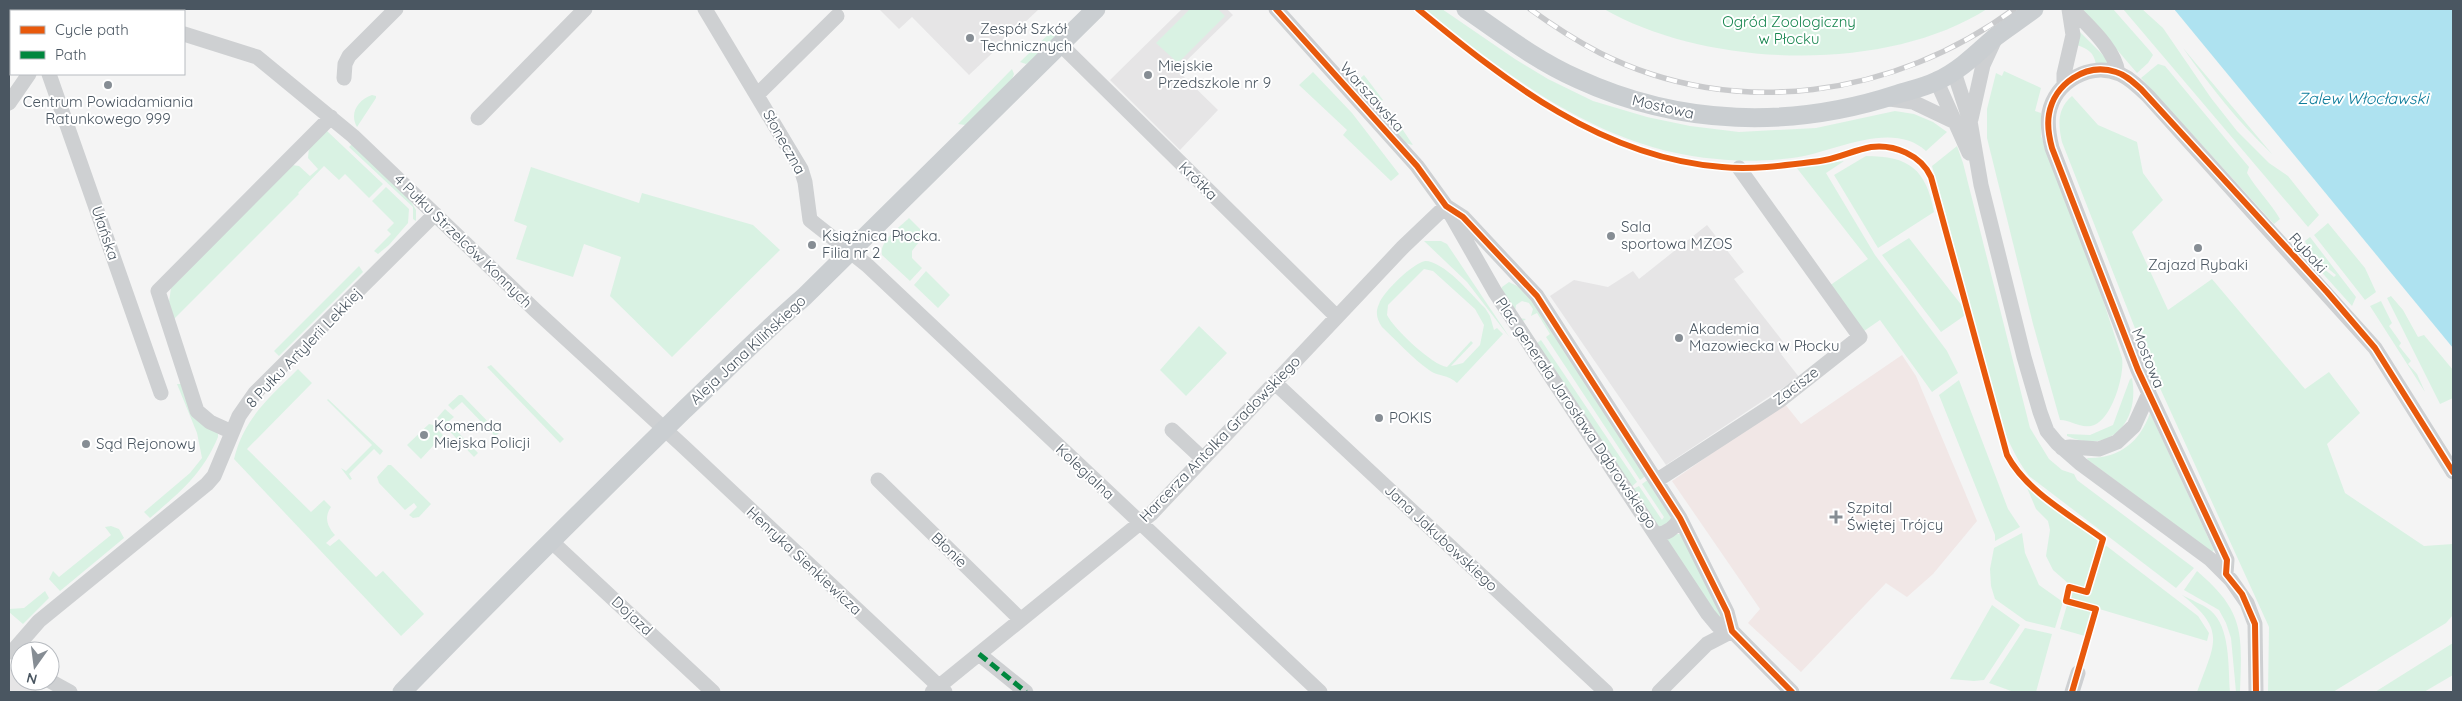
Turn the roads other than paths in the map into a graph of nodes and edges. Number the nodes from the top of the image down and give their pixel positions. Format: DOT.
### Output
graph roads {
  1 [pos="396,9"];
  2 [pos="585,9"];
  3 [pos="705,9"];
  4 [pos="1096,9"];
  5 [pos="1276,9"];
  6 [pos="1466,9"];
  7 [pos="2034,9"];
  8 [pos="2070,9"];
  9 [pos="837,16"];
  10 [pos="185,34"];
  11 [pos="1996,37"];
  12 [pos="1060,44"];
  13 [pos="1954,72"];
  14 [pos="2118,73"];
  15 [pos="28,75"];
  16 [pos="49,75"];
  17 [pos="344,78"];
  18 [pos="1937,82"];
  19 [pos="2064,84"];
  20 [pos="757,95"];
  21 [pos="1883,99"];
  22 [pos="9,103"];
  23 [pos="331,117"];
  24 [pos="478,118"];
  25 [pos="1963,122"];
  26 [pos="1739,168"];
  27 [pos="1446,206"];
  28 [pos="436,214"];
  29 [pos="810,220"];
  30 [pos="850,251"];
  31 [pos="1521,278"];
  32 [pos="1494,292"];
  33 [pos="1338,317"];
  34 [pos="1276,383"];
  35 [pos="160,393"];
  36 [pos="2149,393"];
  37 [pos="664,429"];
  38 [pos="1172,430"];
  39 [pos="232,432"];
  40 [pos="2062,448"];
  41 [pos="1203,459"];
  42 [pos="2453,472"];
  43 [pos="878,480"];
  44 [pos="1656,481"];
  45 [pos="1680,518"];
  46 [pos="1139,523"];
  47 [pos="1657,534"];
  48 [pos="552,540"];
  49 [pos="2226,574"];
  50 [pos="1020,619"];
  51 [pos="1732,631"];
  52 [pos="23,641"];
  53 [pos="979,654"];
  54 [pos="2078,673"];
  55 [pos="939,690"];
  56 [pos="402,692"];
  57 [pos="713,692"];
  58 [pos="1026,692"];
  59 [pos="1320,692"];
  60 [pos="1606,692"];
  61 [pos="1659,692"];
  62 [pos="1792,692"];
  63 [pos="2072,692"];
  64 [pos="2256,692"];
  1 -- 17 [label="street"];
  2 -- 24 [label="street"];
  3 -- 20 [label="street, Słoneczna"];
  4 -- 12 [label="main road, Aleja Jana Kilińskiego"];
  5 -- 27 [label="street, Warszawska"];
  6 -- 21 [label="main road, Mostowa"];
  7 -- 11 [label="main road, Mostowa"];
  8 -- 14 [label="street"];
  8 -- 19 [label="street"];
  9 -- 20 [label="street, Słoneczna"];
  10 -- 23 [label="street, 4 Pułku Strzelców Konnych"];
  11 -- 13 [label="main road, Mostowa"];
  11 -- 25 [label="street, Mostowa"];
  12 -- 30 [label="main road, Aleja Jana Kilińskiego"];
  12 -- 33 [label="street, Krótka"];
  13 -- 18 [label="main road, Mostowa"];
  13 -- 25 [label="street, Mostowa"];
  14 -- 19 [label="street"];
  14 -- 42 [label="street, Rybaki"];
  15 -- 22 [label="street"];
  16 -- 35 [label="street, Ułańska"];
  18 -- 21 [label="main road, Mostowa"];
  18 -- 25 [label="street, Mostowa"];
  19 -- 36 [label="street, Mostowa"];
  20 -- 29 [label="street, Słoneczna"];
  21 -- 25 [label="street, Mostowa"];
  23 -- 28 [label="street, 4 Pułku Strzelców Konnych"];
  23 -- 39 [label="street"];
  25 -- 40 [label="street, Mostowa"];
  26 -- 44 [label="street, Zacisze"];
  27 -- 31 [label="street, Plac generała Jarosława Dąbrowskiego"];
  27 -- 32 [label="street, Plac generała Jarosława Dąbrowskiego"];
  27 -- 33 [label="street, Harcerza Antolka Gradowskiego"];
  28 -- 37 [label="street, 4 Pułku Strzelców Konnych"];
  28 -- 39 [label="street, 8 Pułku Artylerii Lekkiej"];
  29 -- 30 [label="street, Kolegialna"];
  30 -- 37 [label="main road, Aleja Jana Kilińskiego"];
  30 -- 46 [label="street, Kolegialna"];
  31 -- 32 [label="street, Plac generała Jarosława Dąbrowskiego"];
  31 -- 44 [label="street, Plac generała Jarosława Dąbrowskiego"];
  32 -- 47 [label="street, Plac generała Jarosława Dąbrowskiego"];
  33 -- 34 [label="street, Harcerza Antolka Gradowskiego"];
  34 -- 41 [label="street, Harcerza Antolka Gradowskiego"];
  34 -- 60 [label="street, Jana Jakubowskiego"];
  36 -- 40 [label="street, Mostowa"];
  36 -- 49 [label="street, Mostowa"];
  37 -- 48 [label="main road, Aleja Jana Kilińskiego"];
  37 -- 55 [label="street, Henryka Sienkiewicza"];
  38 -- 41 [label="street"];
  39 -- 52 [label="street, 8 Pułku Artylerii Lekkiej"];
  40 -- 49 [label="street, Mostowa"];
  41 -- 46 [label="street, Harcerza Antolka Gradowskiego"];
  43 -- 50 [label="street, Błonie"];
  44 -- 45 [label="street, Plac generała Jarosława Dąbrowskiego"];
  45 -- 47 [label="street, Plac generała Jarosława Dąbrowskiego"];
  45 -- 51 [label="street, Plac generała Jarosława Dąbrowskiego"];
  46 -- 50 [label="street, Harcerza Antolka Gradowskiego"];
  46 -- 59 [label="street, Kolegialna"];
  47 -- 51 [label="street, Plac generała Jarosława Dąbrowskiego"];
  48 -- 56 [label="main road, Aleja Jana Kilińskiego"];
  48 -- 57 [label="street, Dojazd"];
  49 -- 64 [label="street, Mostowa"];
  50 -- 53 [label="street, Harcerza Antolka Gradowskiego"];
  51 -- 61 [label="street"];
  51 -- 62 [label="street"];
  53 -- 55 [label="street, Harcerza Antolka Gradowskiego"];
  53 -- 58 [label="street"];
  54 -- 63 [label="street"];
}
